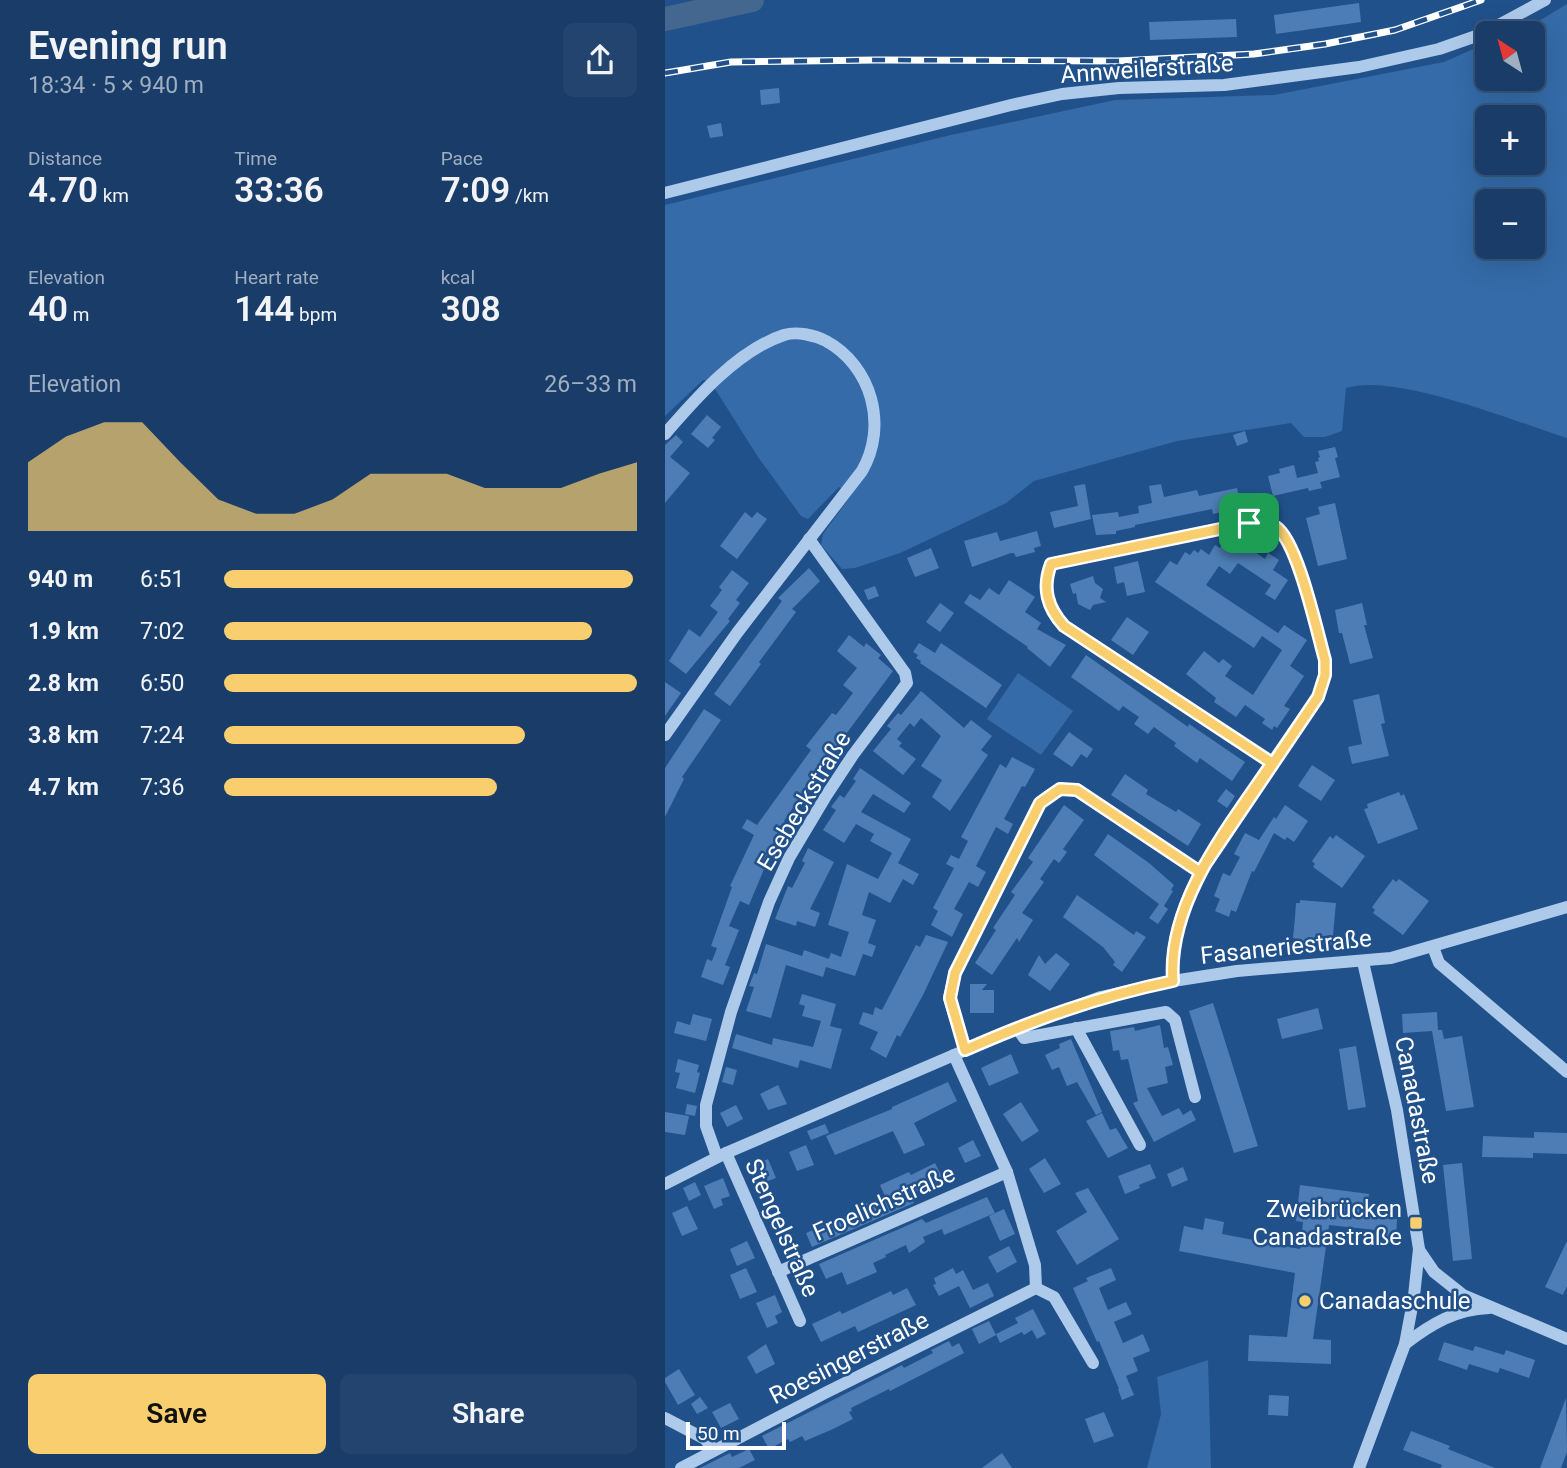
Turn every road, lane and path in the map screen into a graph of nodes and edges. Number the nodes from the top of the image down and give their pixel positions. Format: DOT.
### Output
graph roads {
  1 [pos="1545,0"];
  2 [pos="665,193"];
  3 [pos="665,434"];
  4 [pos="809,539"];
  5 [pos="665,735"];
  6 [pos="1272,763"];
  7 [pos="1200,872"];
  8 [pos="1567,907"];
  9 [pos="1433,947"];
  10 [pos="1363,962"];
  11 [pos="1173,981"];
  12 [pos="1017,1028"];
  13 [pos="1076,1028"];
  14 [pos="959,1053"];
  15 [pos="1567,1072"];
  16 [pos="1195,1097"];
  17 [pos="1140,1145"];
  18 [pos="722,1155"];
  19 [pos="1007,1172"];
  20 [pos="665,1184"];
  21 [pos="1419,1249"];
  22 [pos="778,1272"];
  23 [pos="1036,1288"];
  24 [pos="1495,1308"];
  25 [pos="800,1321"];
  26 [pos="1567,1339"];
  27 [pos="1405,1344"];
  28 [pos="1093,1363"];
  29 [pos="665,1418"];
  30 [pos="715,1450"];
  31 [pos="681,1468"];
  32 [pos="1359,1468"];
  1 -- 2 [label="street, Annweilerstraße"];
  3 -- 4 [label="street"];
  4 -- 5 [label="street"];
  4 -- 18 [label="street, Esebeckstraße"];
  6 -- 6 [label="street"];
  6 -- 7 [label="street"];
  7 -- 11 [label="street"];
  7 -- 14 [label="street"];
  8 -- 9 [label="street, Fasaneriestraße"];
  9 -- 10 [label="street, Fasaneriestraße"];
  9 -- 15 [label="street"];
  10 -- 11 [label="street, Fasaneriestraße"];
  10 -- 21 [label="street, Canadastraße"];
  11 -- 12 [label="street, Fasaneriestraße"];
  12 -- 13 [label="street"];
  12 -- 14 [label="street, Fasaneriestraße"];
  13 -- 16 [label="street"];
  13 -- 17 [label="street"];
  14 -- 18 [label="street, Fasaneriestraße"];
  14 -- 19 [label="street"];
  18 -- 20 [label="street, Fasaneriestraße"];
  18 -- 22 [label="street, Stengelstraße"];
  19 -- 22 [label="street, Froelichstraße"];
  19 -- 23 [label="street"];
  21 -- 24 [label="street"];
  21 -- 27 [label="street, Canadastraße"];
  22 -- 25 [label="street, Stengelstraße"];
  23 -- 28 [label="street"];
  23 -- 30 [label="street, Roesingerstraße"];
  24 -- 26 [label="street"];
  24 -- 27 [label="street"];
  27 -- 32 [label="street, Canadastraße"];
  29 -- 30 [label="street"];
  30 -- 31 [label="street, Roesingerstraße"];
}
